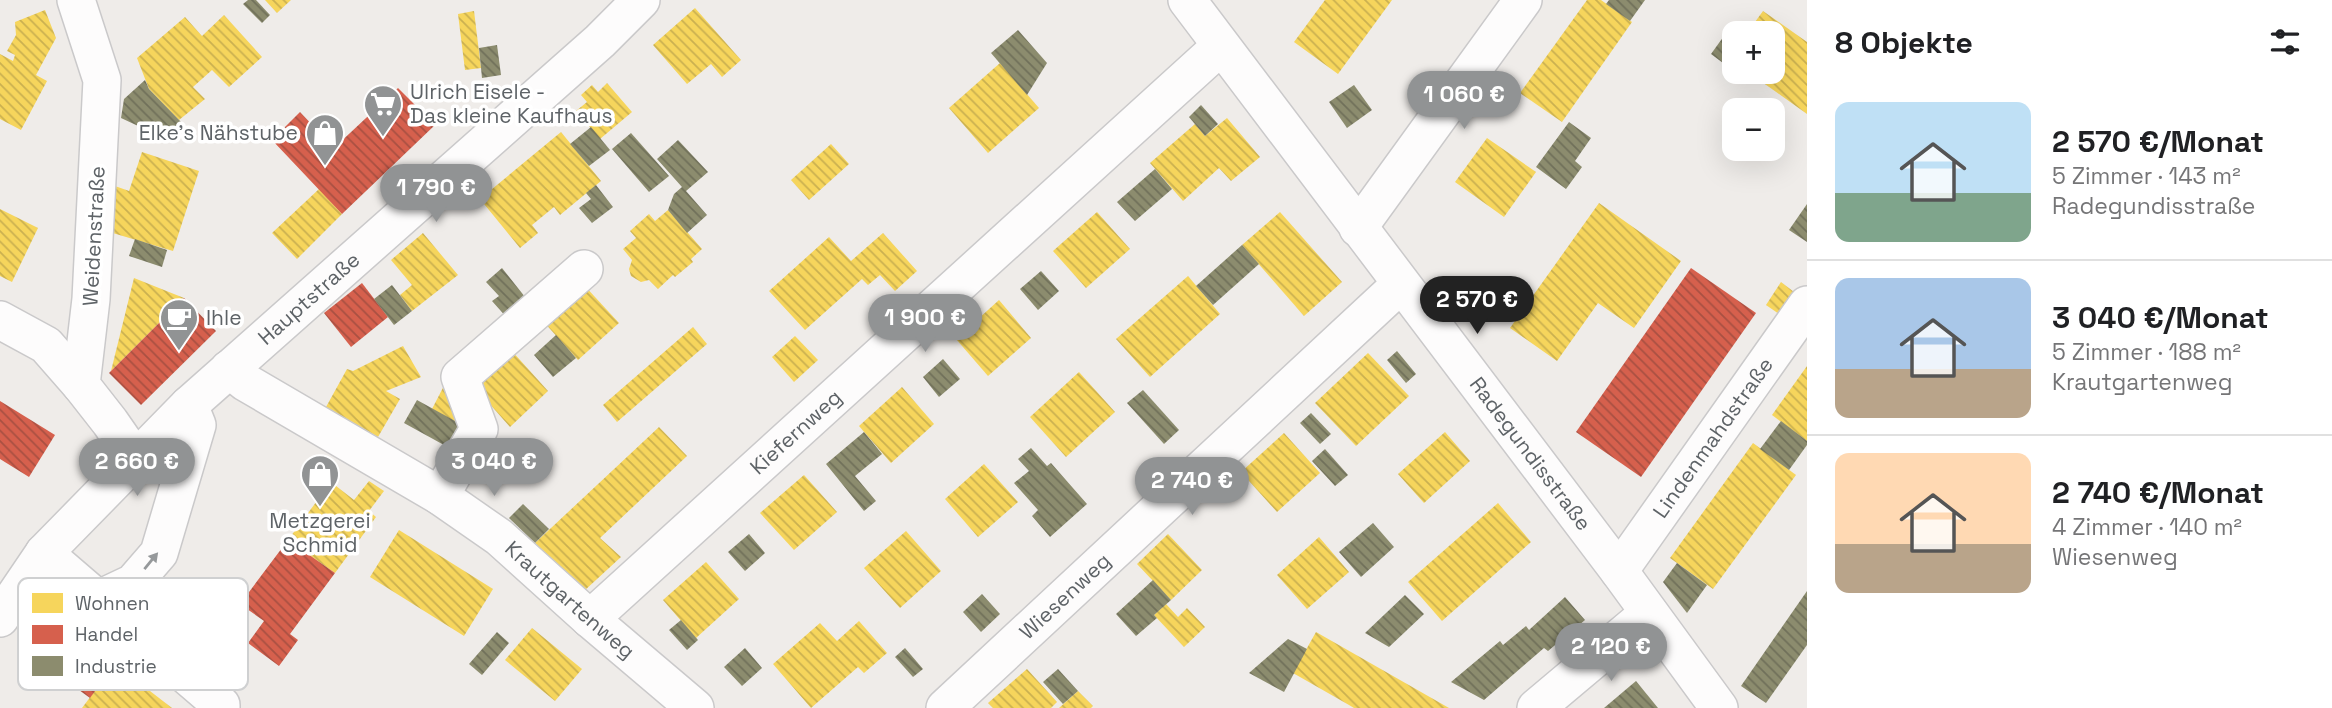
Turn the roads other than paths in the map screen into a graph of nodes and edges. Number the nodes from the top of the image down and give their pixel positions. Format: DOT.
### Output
graph roads {
  1 [pos="76,0"];
  2 [pos="641,0"];
  3 [pos="1187,0"];
  4 [pos="1523,0"];
  5 [pos="1221,46"];
  6 [pos="1358,228"];
  7 [pos="584,269"];
  8 [pos="1401,284"];
  9 [pos="1807,305"];
  10 [pos="0,320"];
  11 [pos="229,369"];
  12 [pos="81,385"];
  13 [pos="189,405"];
  14 [pos="135,458"];
  15 [pos="440,496"];
  16 [pos="44,553"];
  17 [pos="1619,571"];
  18 [pos="27,578"];
  19 [pos="72,578"];
  20 [pos="137,578"];
  21 [pos="18,591"];
  22 [pos="1648,613"];
  23 [pos="0,618"];
  24 [pos="590,619"];
  25 [pos="202,690"];
  26 [pos="221,708"];
  27 [pos="695,708"];
  28 [pos="945,708"];
  29 [pos="1536,708"];
  30 [pos="1719,708"];
  1 -- 12 [label="street, Weidenstraße"];
  2 -- 11 [label="street, Hauptstraße"];
  3 -- 5 [label="street, Radegundisstraße"];
  4 -- 6 [label="street"];
  5 -- 6 [label="street, Radegundisstraße"];
  5 -- 24 [label="street, Kiefernweg"];
  6 -- 8 [label="street, Radegundisstraße"];
  7 -- 15 [label="street"];
  8 -- 17 [label="street, Radegundisstraße"];
  8 -- 28 [label="street, Wiesenweg"];
  9 -- 17 [label="street, Lindenmahdstraße"];
  10 -- 12 [label="street"];
  11 -- 13 [label="street, Hauptstraße"];
  11 -- 15 [label="street, Krautgartenweg"];
  12 -- 14 [label="street"];
  13 -- 14 [label="street, Hauptstraße"];
  20 -- 13 [label="street, one-way"];
  14 -- 16 [label="street, Hauptstraße"];
  15 -- 24 [label="street, Krautgartenweg"];
  16 -- 18 [label="street, Hauptstraße"];
  16 -- 19 [label="street"];
  17 -- 22 [label="street, Radegundisstraße"];
  21 -- 23 [label="street, Hauptstraße"];
  22 -- 29 [label="street"];
  22 -- 30 [label="street, Radegundisstraße"];
  24 -- 27 [label="street, Krautgartenweg"];
  25 -- 26 [label="street"];
}
